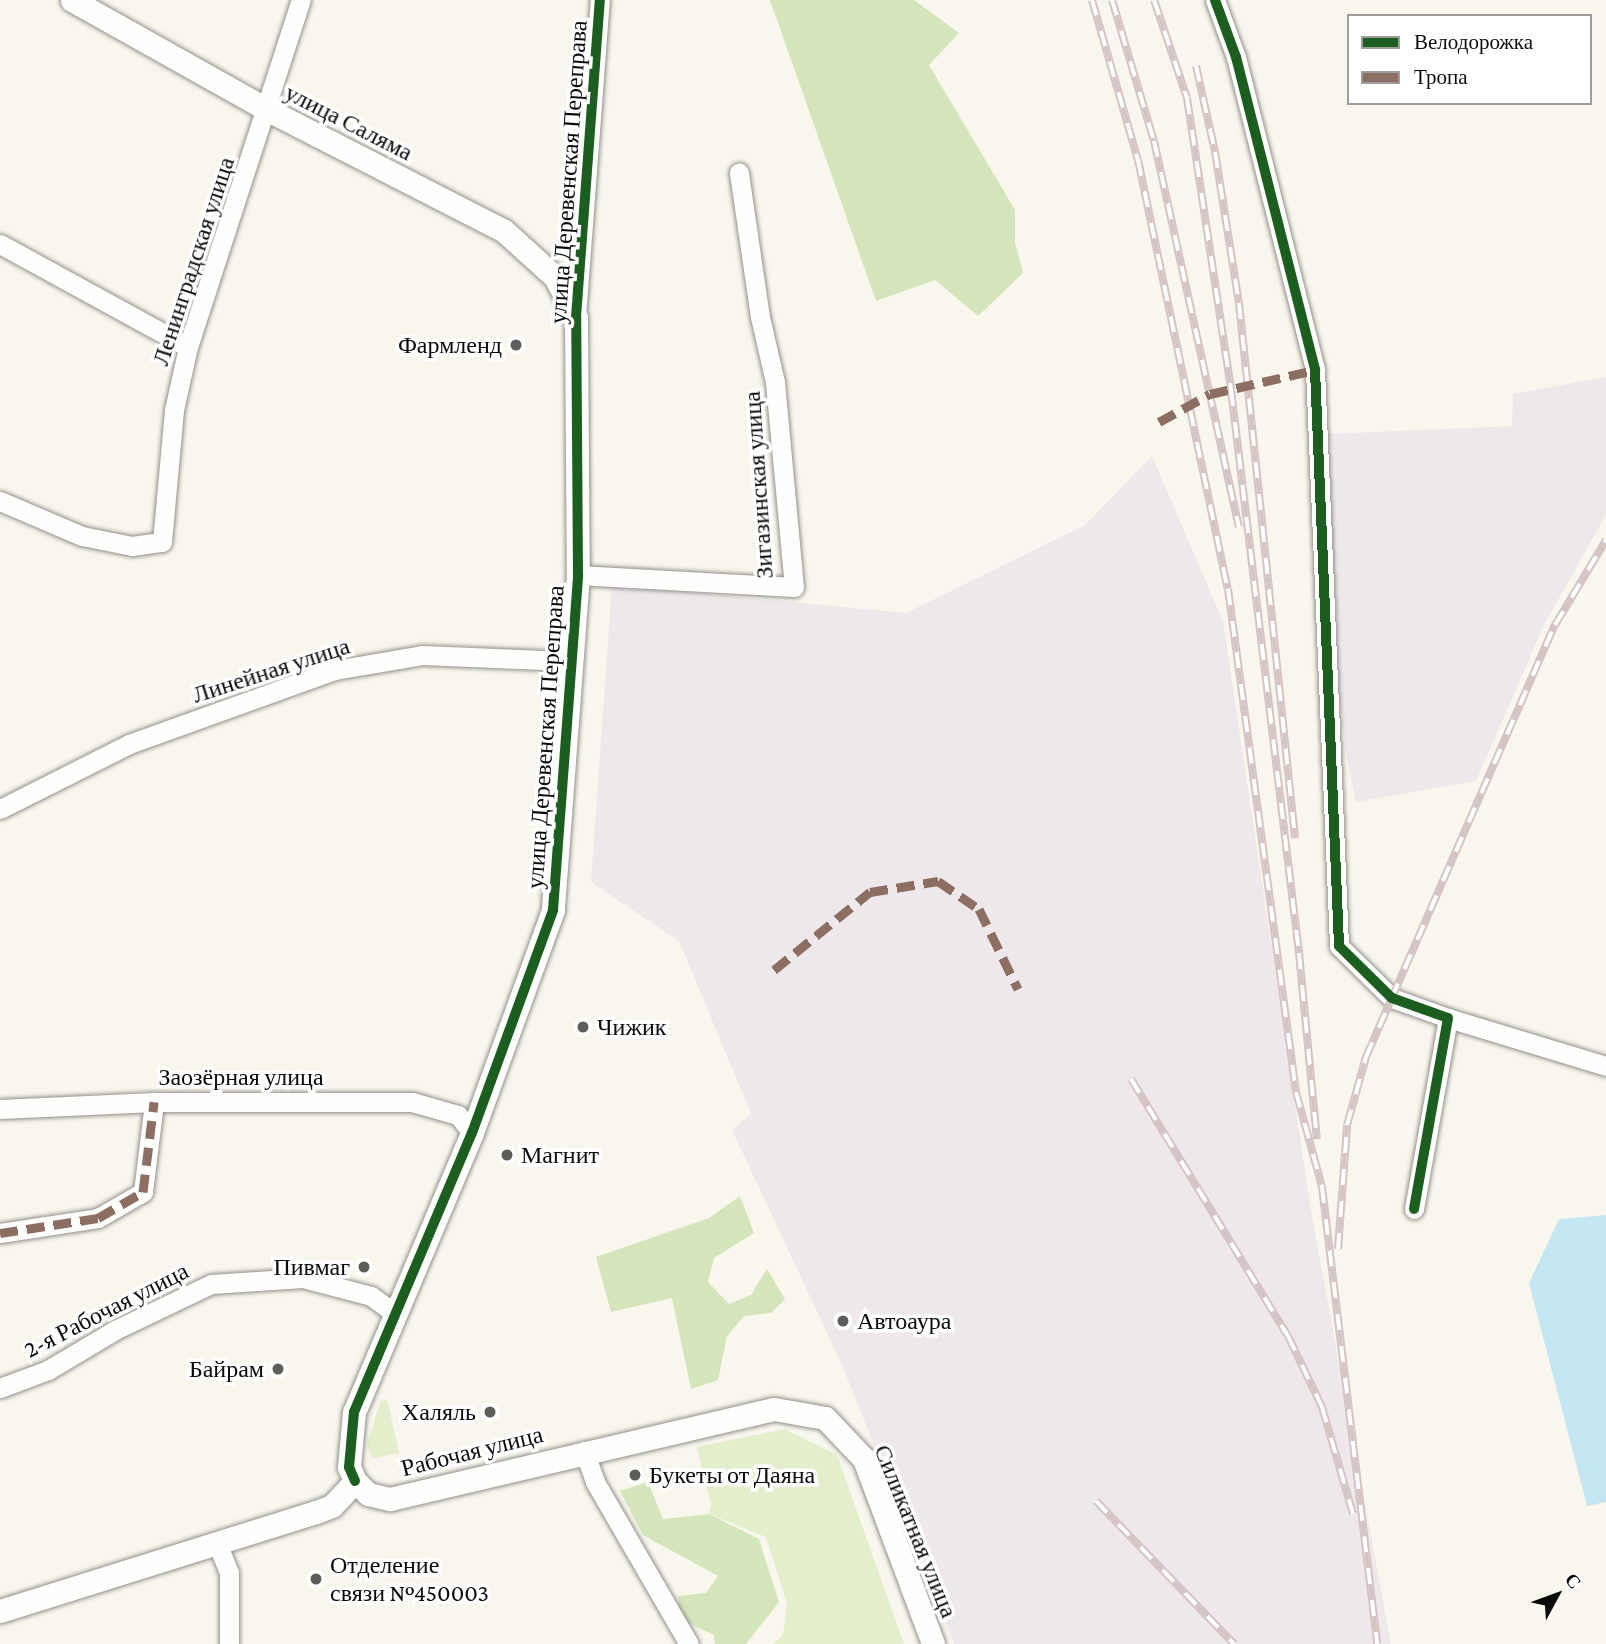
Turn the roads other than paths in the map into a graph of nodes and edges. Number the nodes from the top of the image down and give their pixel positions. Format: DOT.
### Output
graph roads {
  1 [pos="72,0"];
  2 [pos="301,0"];
  3 [pos="600,0"];
  4 [pos="1215,0"];
  5 [pos="268,110"];
  6 [pos="739,173"];
  7 [pos="0,244"];
  8 [pos="576,317"];
  9 [pos="188,347"];
  10 [pos="0,501"];
  11 [pos="578,575"];
  12 [pos="571,676"];
  13 [pos="0,809"];
  14 [pos="1448,1018"];
  15 [pos="1606,1066"];
  16 [pos="155,1102"];
  17 [pos="0,1109"];
  18 [pos="472,1133"];
  19 [pos="1414,1209"];
  20 [pos="0,1233"];
  21 [pos="396,1314"];
  22 [pos="0,1388"];
  23 [pos="774,1409"];
  24 [pos="584,1451"];
  25 [pos="355,1481"];
  26 [pos="218,1542"];
  27 [pos="0,1611"];
  28 [pos="229,1644"];
  29 [pos="689,1644"];
  30 [pos="933,1644"];
  1 -- 5 [label="street, улица Саляма"];
  2 -- 5 [label="street, Ленинградская улица"];
  3 -- 8 [label="street, улица Деревенская Переправа"];
  4 -- 14 [label="street"];
  5 -- 8 [label="street, улица Саляма"];
  5 -- 9 [label="street, Ленинградская улица"];
  6 -- 11 [label="street, Зигазинская улица"];
  7 -- 9 [label="street"];
  8 -- 11 [label="street, улица Деревенская Переправа"];
  9 -- 10 [label="street, Ленинградская улица"];
  11 -- 12 [label="street, улица Деревенская Переправа"];
  12 -- 13 [label="street, Линейная улица"];
  12 -- 18 [label="street, улица Деревенская Переправа"];
  14 -- 15 [label="street"];
  14 -- 19 [label="street"];
  16 -- 17 [label="street, Заозёрная улица"];
  16 -- 18 [label="street, Заозёрная улица"];
  16 -- 20 [label="street"];
  18 -- 21 [label="street, улица Деревенская Переправа"];
  21 -- 22 [label="street, 2-я Рабочая улица"];
  21 -- 25 [label="street, улица Деревенская Переправа"];
  23 -- 24 [label="street, Рабочая улица"];
  23 -- 30 [label="street, Силикатная улица"];
  24 -- 25 [label="street, Рабочая улица"];
  24 -- 29 [label="street"];
  25 -- 26 [label="street"];
  26 -- 27 [label="street"];
  26 -- 28 [label="street"];
}
